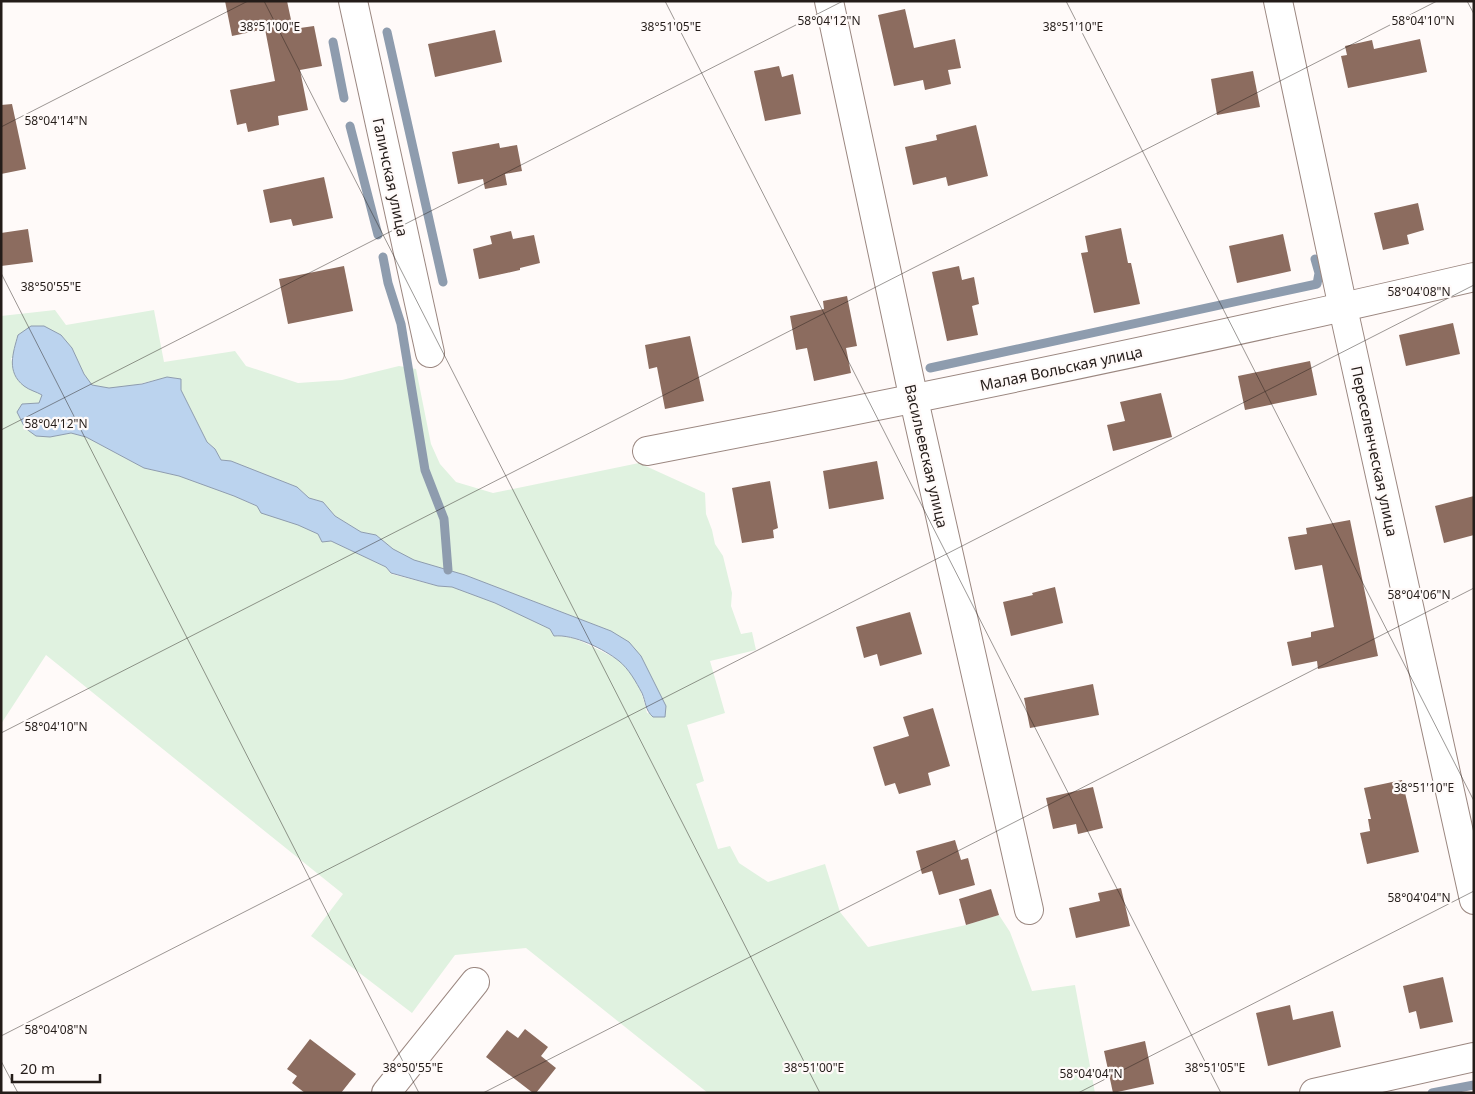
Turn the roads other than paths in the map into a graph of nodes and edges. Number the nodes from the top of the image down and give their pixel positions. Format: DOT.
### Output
graph roads {
  1 [pos="352,1"];
  2 [pos="829,1"];
  3 [pos="1278,1"];
  4 [pos="1474,277"];
  5 [pos="1343,308"];
  6 [pos="430,353"];
  7 [pos="914,400"];
  8 [pos="647,452"];
  9 [pos="1474,900"];
  10 [pos="1029,910"];
  11 [pos="475,982"];
  12 [pos="1474,1057"];
  13 [pos="386,1093"];
  14 [pos="1314,1093"];
  1 -- 6 [label="street, Галичская улица"];
  2 -- 7 [label="street, Васильевская улица"];
  3 -- 5 [label="street, Переселенческая улица"];
  4 -- 5 [label="street, Малая Вольская улица"];
  5 -- 7 [label="street, Малая Вольская улица"];
  5 -- 9 [label="street, Переселенческая улица"];
  7 -- 8 [label="street, Малая Вольская улица"];
  7 -- 10 [label="street, Васильевская улица"];
  11 -- 13 [label="street"];
  12 -- 14 [label="street"];
}
